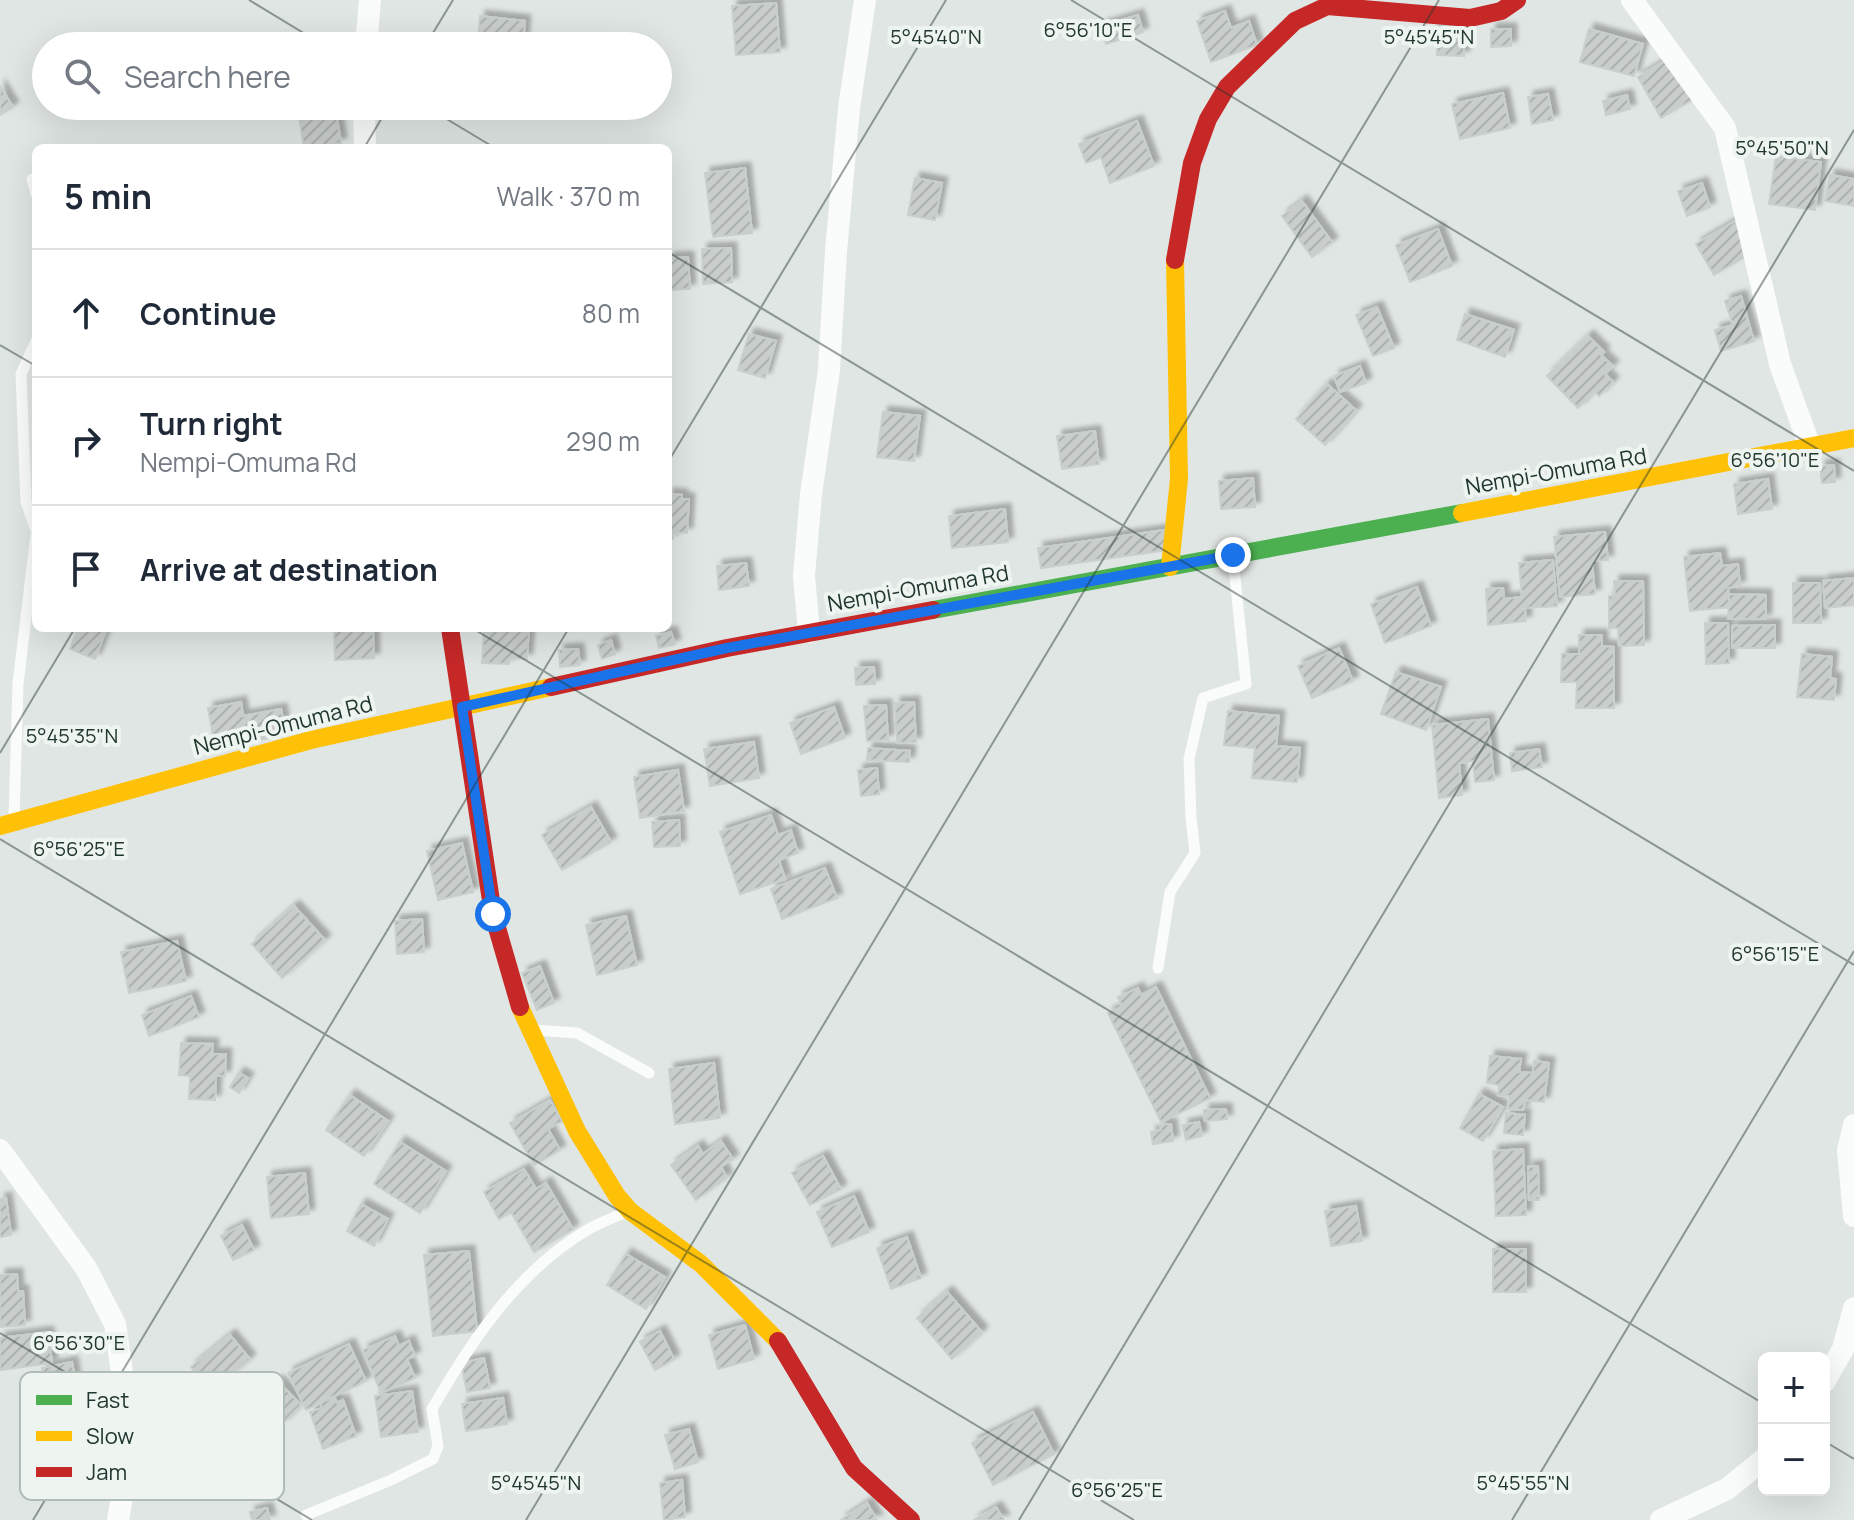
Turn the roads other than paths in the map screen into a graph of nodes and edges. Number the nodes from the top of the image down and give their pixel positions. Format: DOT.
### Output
graph roads {
  1 [pos="370,0"];
  2 [pos="865,0"];
  3 [pos="1517,0"];
  4 [pos="1632,0"];
  5 [pos="367,32"];
  6 [pos="364,120"];
  7 [pos="365,144"];
  8 [pos="32,350"];
  9 [pos="1854,438"];
  10 [pos="1810,447"];
  11 [pos="32,520"];
  12 [pos="1233,555"];
  13 [pos="32,566"];
  14 [pos="1170,567"];
  15 [pos="451,632"];
  16 [pos="809,632"];
  17 [pos="462,707"];
  18 [pos="7,824"];
  19 [pos="1158,968"];
  20 [pos="531,1030"];
  21 [pos="649,1073"];
  22 [pos="1854,1125"];
  23 [pos="0,1150"];
  24 [pos="630,1211"];
  25 [pos="1854,1216"];
  26 [pos="1854,1308"];
  27 [pos="121,1372"];
  28 [pos="1830,1372"];
  29 [pos="1758,1464"];
  30 [pos="121,1500"];
  31 [pos="306,1515"];
  32 [pos="118,1520"];
  33 [pos="911,1520"];
  34 [pos="1661,1520"];
  1 -- 5 [label="street"];
  2 -- 16 [label="street"];
  3 -- 14 [label="street"];
  4 -- 10 [label="street"];
  6 -- 7 [label="street"];
  8 -- 11 [label="lane"];
  9 -- 10 [label="street, Nempi-Omuma Rd"];
  10 -- 12 [label="street, Nempi-Omuma Rd"];
  12 -- 14 [label="street, Nempi-Omuma Rd"];
  12 -- 19 [label="lane"];
  13 -- 18 [label="lane"];
  14 -- 16 [label="street, Nempi-Omuma Rd"];
  15 -- 17 [label="street"];
  16 -- 17 [label="street, Nempi-Omuma Rd"];
  17 -- 18 [label="street, Nempi-Omuma Rd"];
  17 -- 20 [label="street"];
  20 -- 21 [label="lane"];
  20 -- 24 [label="street"];
  22 -- 25 [label="street"];
  23 -- 27 [label="street"];
  24 -- 31 [label="lane"];
  24 -- 33 [label="street"];
  26 -- 28 [label="street"];
  29 -- 34 [label="street"];
  30 -- 32 [label="street"];
}
